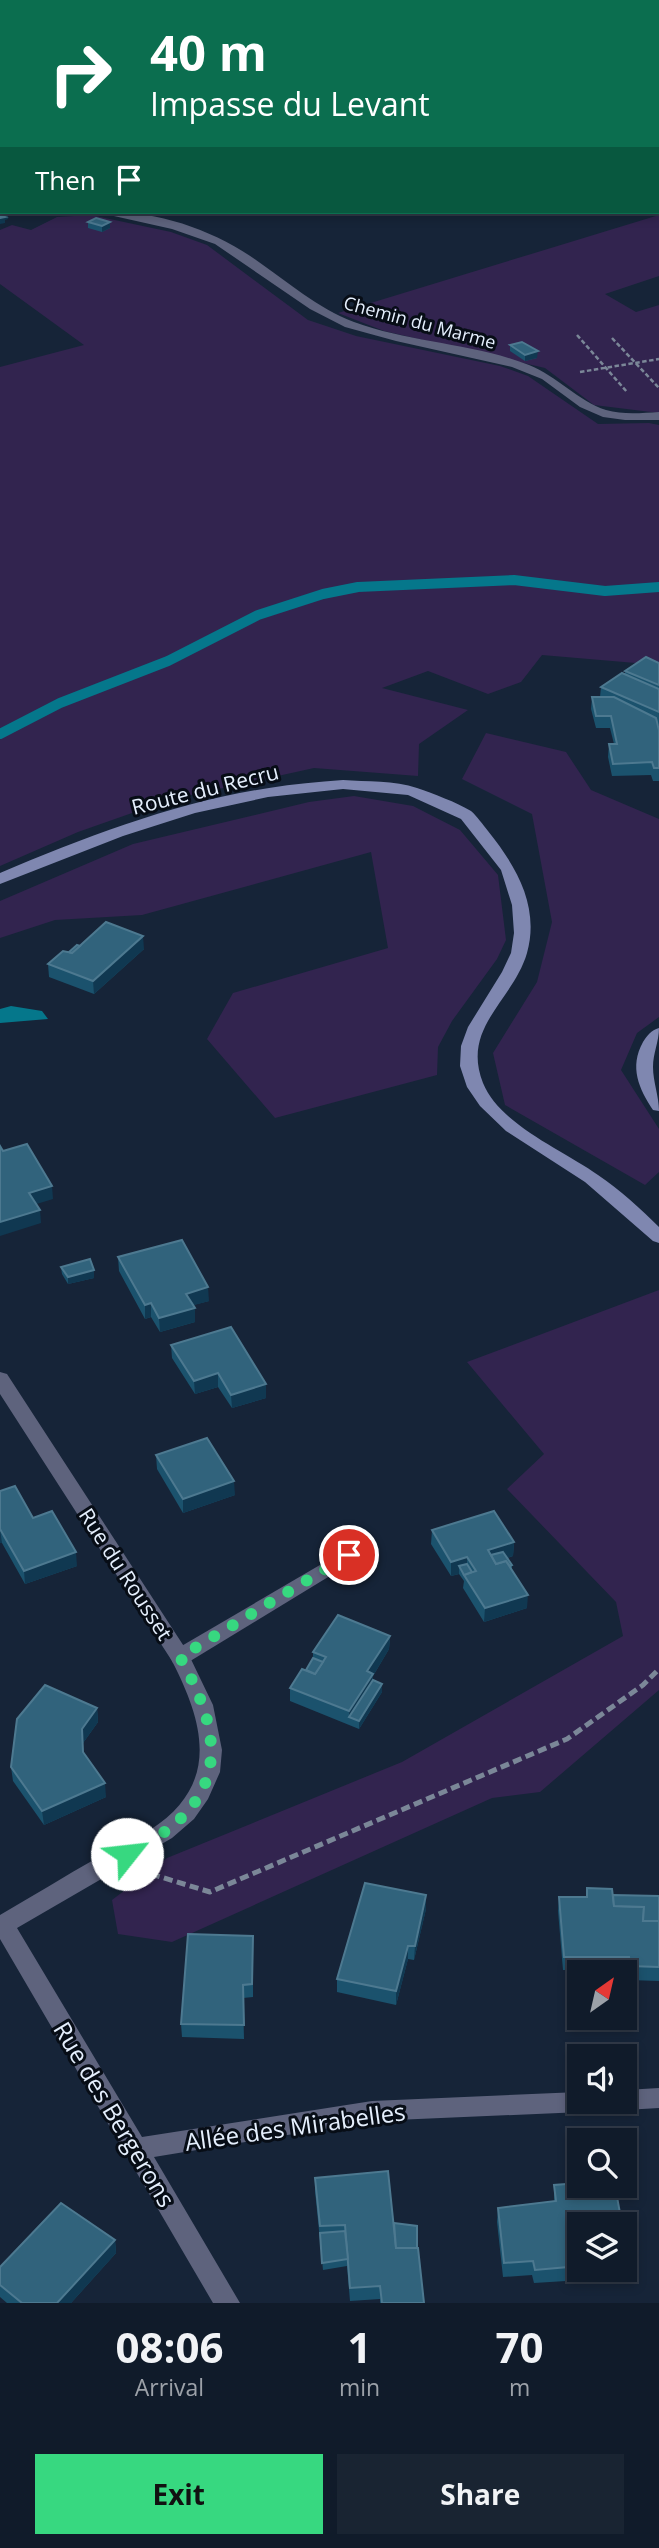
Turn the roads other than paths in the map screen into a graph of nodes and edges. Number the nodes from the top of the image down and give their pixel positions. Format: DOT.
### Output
graph roads {
  1 [pos="114,214"];
  2 [pos="659,416"];
  3 [pos="0,878"];
  4 [pos="659,1033"];
  5 [pos="659,1106"];
  6 [pos="659,1237"];
  7 [pos="0,1379"];
  8 [pos="349,1555"];
  9 [pos="180,1657"];
  10 [pos="2,1925"];
  11 [pos="659,2098"];
  12 [pos="637,2099"];
  13 [pos="567,2103"];
  14 [pos="134,2149"];
  15 [pos="227,2303"];
  1 -- 2 [label="street, Chemin du Marme"];
  3 -- 6 [label="street, Route du Recru"];
  4 -- 5 [label="street"];
  7 -- 9 [label="street, Rue du Rousset"];
  8 -- 9 [label="street"];
  9 -- 10 [label="street, Rue du Rousset"];
  10 -- 14 [label="street, Rue des Bergerons"];
  11 -- 12 [label="street"];
  13 -- 14 [label="street, Allée des Mirabelles"];
  14 -- 15 [label="street, Rue des Bergerons"];
}
